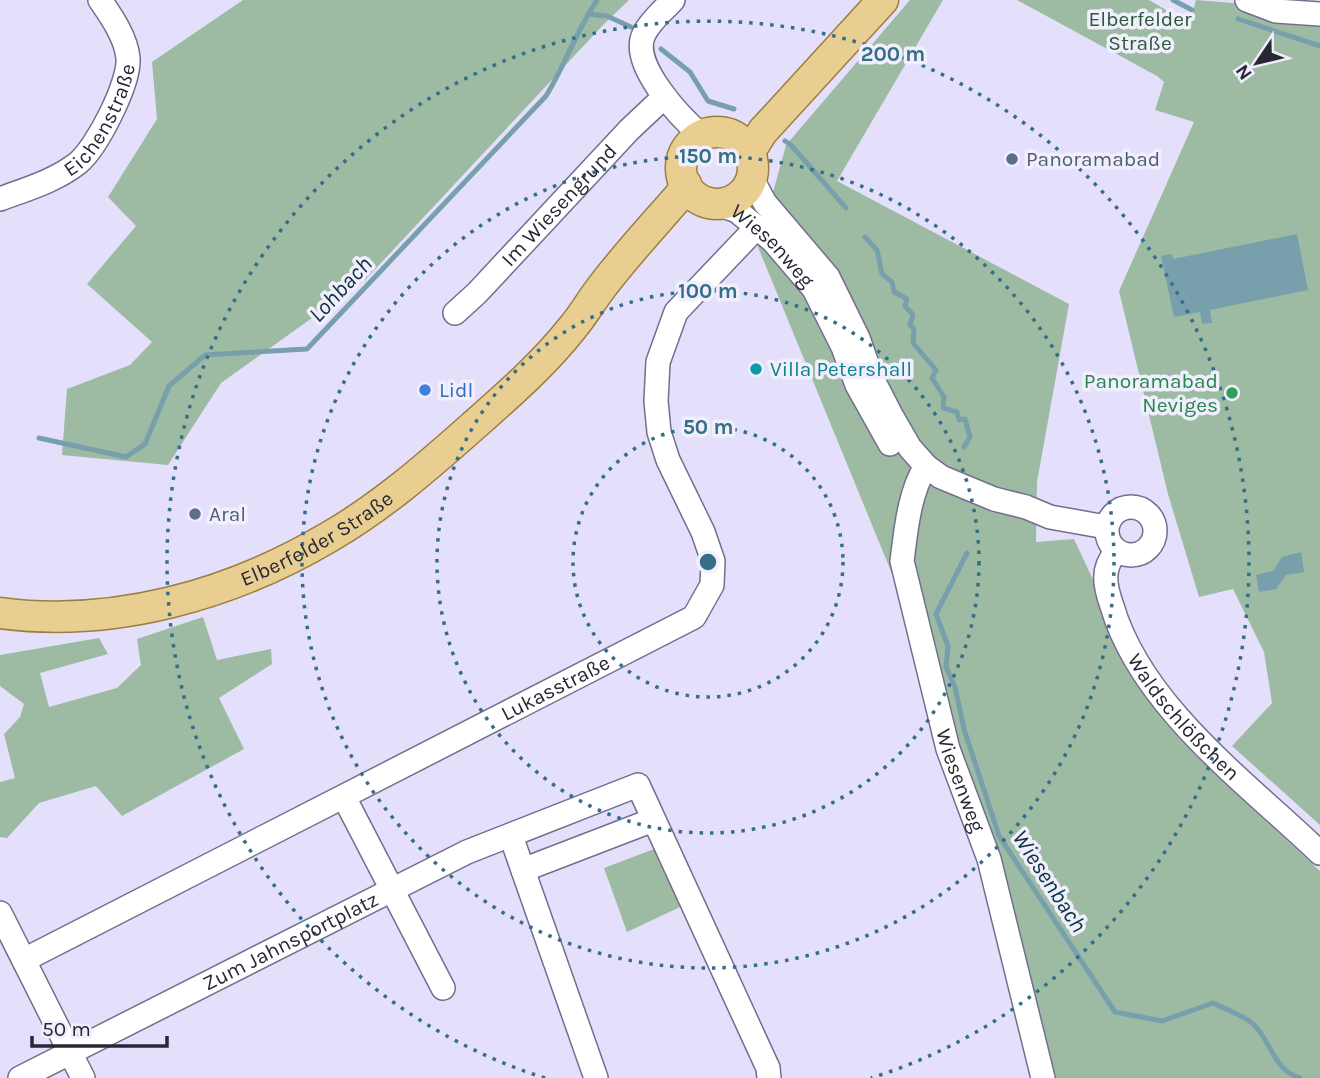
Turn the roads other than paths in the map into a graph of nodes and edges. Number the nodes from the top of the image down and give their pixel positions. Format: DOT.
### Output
graph roads {
  1 [pos="100,0"];
  2 [pos="673,0"];
  3 [pos="864,0"];
  4 [pos="883,0"];
  5 [pos="1247,0"];
  6 [pos="1320,14"];
  7 [pos="664,97"];
  8 [pos="718,144"];
  9 [pos="704,197"];
  10 [pos="0,199"];
  11 [pos="757,227"];
  12 [pos="455,313"];
  13 [pos="922,472"];
  14 [pos="1107,527"];
  15 [pos="1116,552"];
  16 [pos="0,613"];
  17 [pos="344,797"];
  18 [pos="653,820"];
  19 [pos="511,835"];
  20 [pos="1320,853"];
  21 [pos="523,870"];
  22 [pos="392,891"];
  23 [pos="0,913"];
  24 [pos="24,960"];
  25 [pos="443,988"];
  26 [pos="70,1052"];
  27 [pos="20,1078"];
  28 [pos="83,1078"];
  29 [pos="596,1078"];
  30 [pos="769,1078"];
  31 [pos="1044,1078"];
  1 -- 10 [label="street, Eichenstraße"];
  2 -- 7 [label="street"];
  3 -- 8 [label="main road"];
  4 -- 8 [label="main road"];
  5 -- 6 [label="street"];
  7 -- 8 [label="street"];
  7 -- 12 [label="street, Im Wiesengrund"];
  8 -- 9 [label="main road"];
  8 -- 9 [label="main road, Elberfelder Straße"];
  8 -- 13 [label="street, Wiesenweg"];
  9 -- 11 [label="street, Wiesenweg"];
  9 -- 16 [label="main road, Elberfelder Straße"];
  11 -- 13 [label="street, Wiesenweg"];
  11 -- 17 [label="street, Lukasstraße"];
  13 -- 14 [label="street, Wiesenweg"];
  13 -- 31 [label="street, Wiesenweg"];
  14 -- 15 [label="street"];
  14 -- 15 [label="street"];
  15 -- 20 [label="street, Waldschlößchen"];
  17 -- 22 [label="street"];
  17 -- 24 [label="street, Lukasstraße"];
  18 -- 19 [label="street, Zum Jahnsportplatz"];
  18 -- 21 [label="street"];
  18 -- 30 [label="street, Zum Jahnsportplatz"];
  19 -- 21 [label="street"];
  19 -- 22 [label="street, Zum Jahnsportplatz"];
  21 -- 29 [label="street"];
  22 -- 25 [label="street"];
  22 -- 26 [label="street, Zum Jahnsportplatz"];
  23 -- 24 [label="street"];
  24 -- 26 [label="street"];
  26 -- 27 [label="street, Zum Jahnsportplatz"];
  26 -- 28 [label="street"];
}
